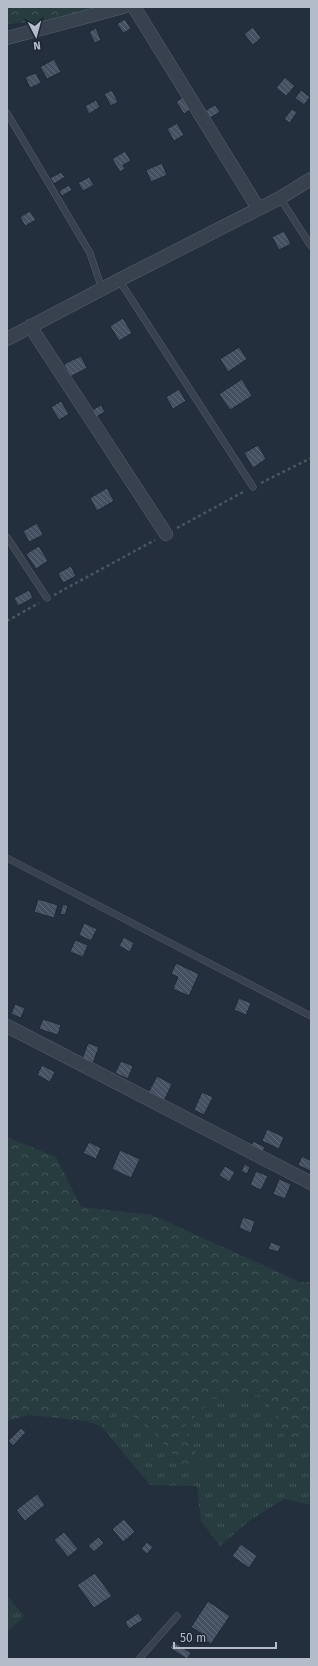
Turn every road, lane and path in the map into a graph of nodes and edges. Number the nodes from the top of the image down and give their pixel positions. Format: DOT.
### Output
graph roads {
  1 [pos="123,7"];
  2 [pos="134,7"];
  3 [pos="7,38"];
  4 [pos="7,113"];
  5 [pos="311,179"];
  6 [pos="280,198"];
  7 [pos="258,208"];
  8 [pos="311,246"];
  9 [pos="119,280"];
  10 [pos="102,289"];
  11 [pos="30,326"];
  12 [pos="7,340"];
  13 [pos="253,487"];
  14 [pos="166,534"];
  15 [pos="7,537"];
  16 [pos="47,598"];
  17 [pos="7,858"];
  18 [pos="311,1016"];
  19 [pos="7,1026"];
  20 [pos="311,1183"];
  21 [pos="177,1616"];
  22 [pos="139,1659"];
  1 -- 3 [label="street"];
  2 -- 7 [label="street"];
  4 -- 10 [label="lane"];
  5 -- 6 [label="street"];
  6 -- 7 [label="street"];
  6 -- 8 [label="lane"];
  7 -- 9 [label="street"];
  9 -- 10 [label="street"];
  9 -- 13 [label="lane"];
  10 -- 11 [label="street"];
  11 -- 12 [label="street"];
  11 -- 14 [label="street"];
  15 -- 16 [label="lane"];
  17 -- 18 [label="lane"];
  19 -- 20 [label="street"];
  21 -- 22 [label="lane"];
}
